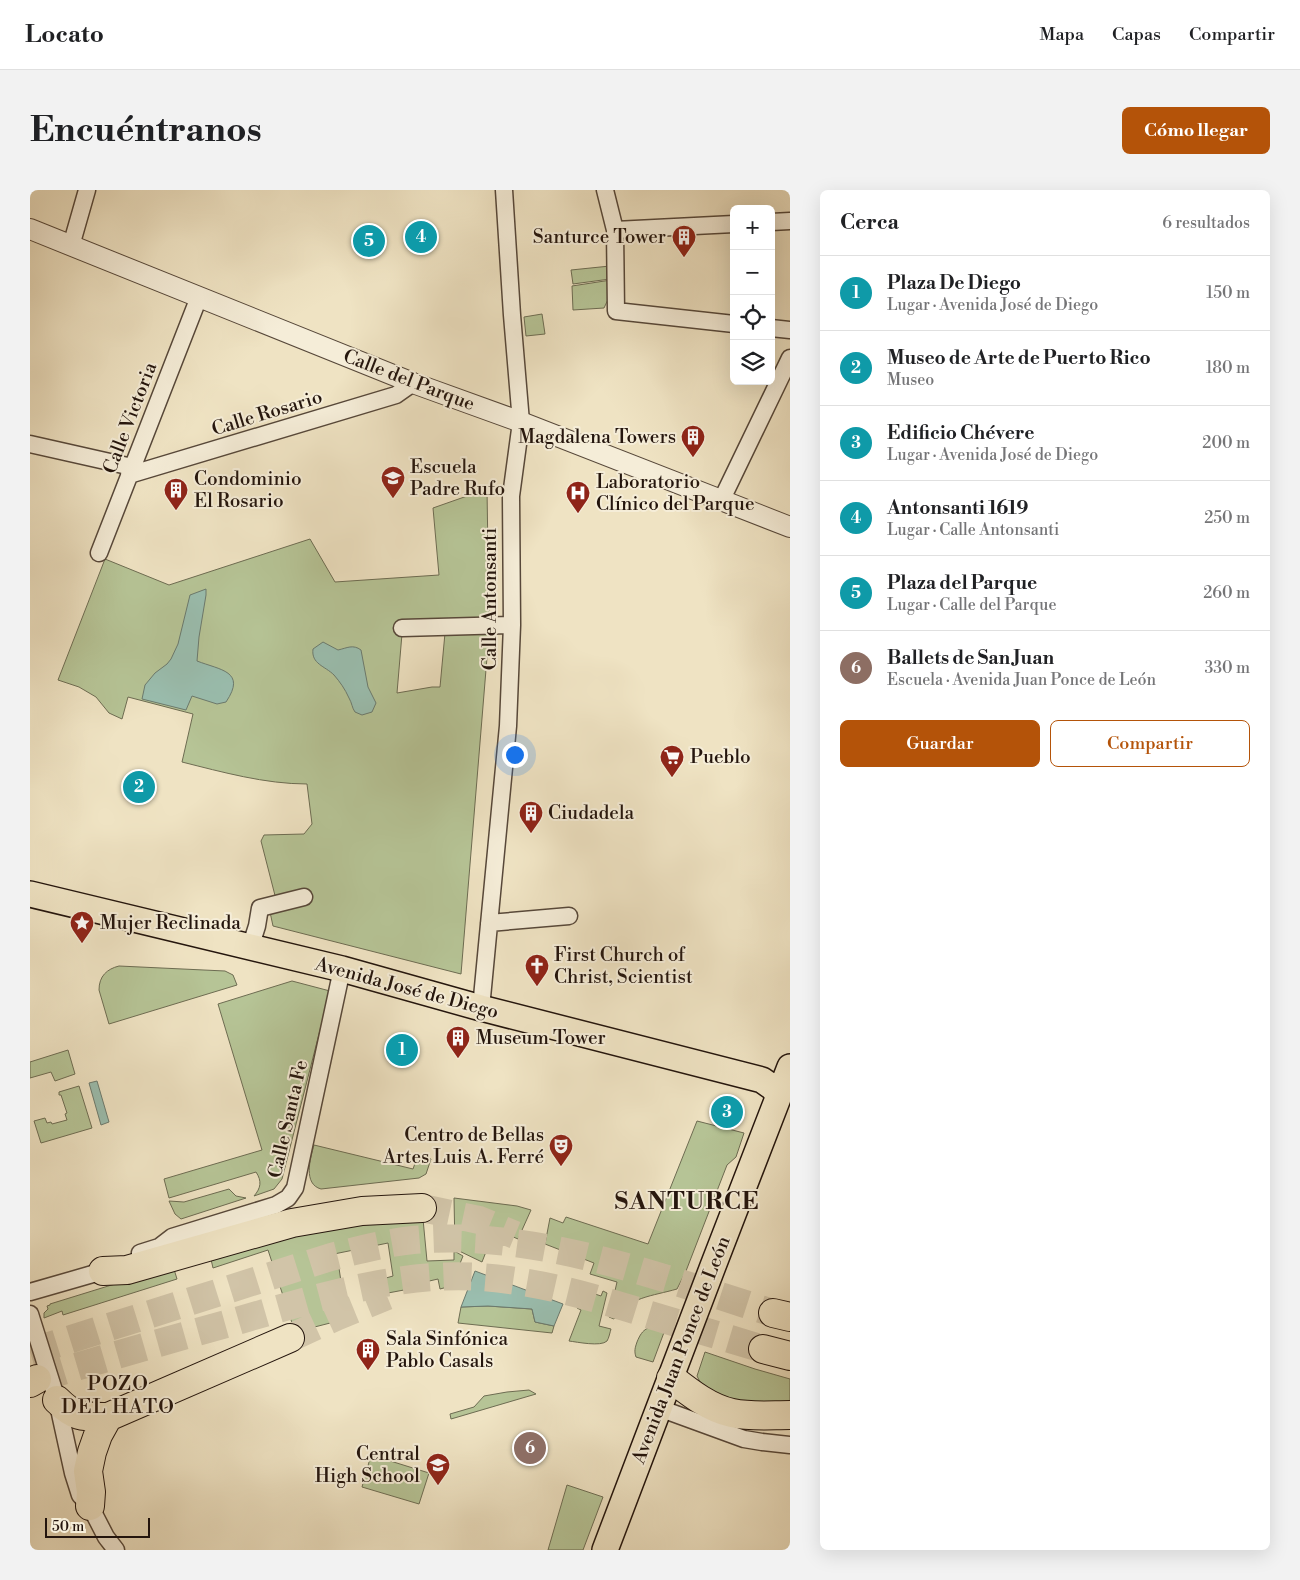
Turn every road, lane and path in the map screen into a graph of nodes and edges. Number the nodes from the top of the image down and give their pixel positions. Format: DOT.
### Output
graph roads {
  1 [pos="87,190"];
  2 [pos="504,190"];
  3 [pos="605,190"];
  4 [pos="790,221"];
  5 [pos="775,222"];
  6 [pos="730,224"];
  7 [pos="30,230"];
  8 [pos="615,230"];
  9 [pos="71,246"];
  10 [pos="199,296"];
  11 [pos="730,324"];
  12 [pos="775,328"];
  13 [pos="790,330"];
  14 [pos="790,358"];
  15 [pos="412,383"];
  16 [pos="521,422"];
  17 [pos="30,444"];
  18 [pos="131,471"];
  19 [pos="722,499"];
  20 [pos="790,526"];
  21 [pos="99,553"];
  22 [pos="512,625"];
  23 [pos="402,628"];
  24 [pos="30,894"];
  25 [pos="304,897"];
  26 [pos="569,916"];
  27 [pos="489,923"];
  28 [pos="250,948"];
  29 [pos="342,969"];
  30 [pos="481,1008"];
  31 [pos="790,1066"];
  32 [pos="784,1102"];
  33 [pos="422,1208"];
  34 [pos="102,1271"];
  35 [pos="30,1292"];
  36 [pos="30,1314"];
  37 [pos="290,1338"];
  38 [pos="763,1349"];
  39 [pos="790,1356"];
  40 [pos="671,1378"];
  41 [pos="57,1400"];
  42 [pos="660,1408"];
  43 [pos="790,1415"];
  44 [pos="108,1417"];
  45 [pos="790,1445"];
  46 [pos="90,1506"];
  47 [pos="116,1550"];
  48 [pos="605,1550"];
  1 -- 9 [label="street"];
  2 -- 16 [label="street, Calle Antonsanti"];
  3 -- 8 [label="street"];
  4 -- 5 [label="street"];
  6 -- 8 [label="street"];
  7 -- 9 [label="street, Calle del Parque"];
  8 -- 11 [label="street"];
  9 -- 10 [label="street, Calle del Parque"];
  10 -- 15 [label="street, Calle del Parque"];
  10 -- 18 [label="street, Calle Victoria"];
  12 -- 13 [label="street"];
  14 -- 19 [label="street"];
  15 -- 16 [label="street, Calle del Parque"];
  15 -- 18 [label="street, Calle Rosario"];
  16 -- 19 [label="street, Calle del Parque"];
  16 -- 22 [label="street, Calle Antonsanti"];
  17 -- 18 [label="street, Calle Rosario"];
  18 -- 21 [label="street, Calle Victoria"];
  19 -- 20 [label="street, Calle del Parque"];
  22 -- 23 [label="street"];
  22 -- 27 [label="street, Calle Antonsanti"];
  24 -- 28 [label="main road, Avenida José de Diego"];
  25 -- 28 [label="street"];
  26 -- 27 [label="street"];
  27 -- 30 [label="street, Calle Antonsanti"];
  28 -- 29 [label="main road, Avenida José de Diego"];
  29 -- 30 [label="main road, Avenida José de Diego"];
  29 -- 34 [label="street, Calle Santa Fe"];
  30 -- 32 [label="main road, Avenida José de Diego"];
  31 -- 32 [label="main road, Avenida Juan Ponce de León"];
  32 -- 40 [label="main road, Avenida Juan Ponce de León"];
  33 -- 34 [label="highway"];
  34 -- 35 [label="street, Calle Santa Fe"];
  36 -- 41 [label="street"];
  37 -- 44 [label="highway"];
  38 -- 39 [label="highway"];
  40 -- 42 [label="main road, Avenida Juan Ponce de León"];
  40 -- 43 [label="highway"];
  41 -- 44 [label="highway"];
  41 -- 46 [label="street"];
  42 -- 45 [label="street"];
  42 -- 48 [label="main road, Avenida Juan Ponce de León"];
  44 -- 46 [label="highway"];
  46 -- 47 [label="street"];
}
